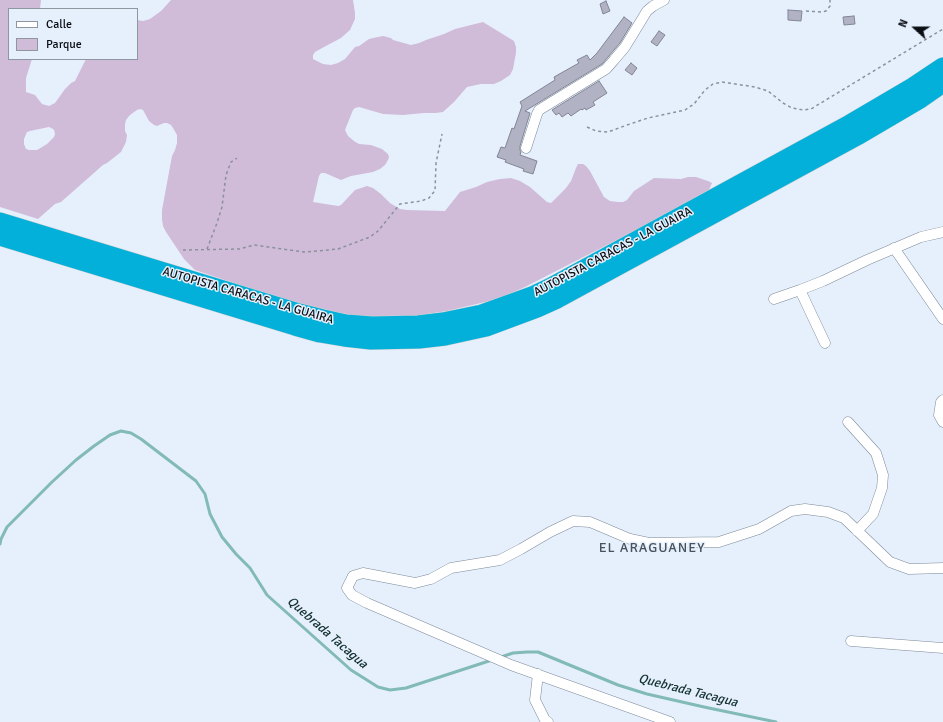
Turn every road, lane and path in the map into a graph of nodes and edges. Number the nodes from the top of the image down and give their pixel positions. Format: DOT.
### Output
graph roads {
  1 [pos="664,0"];
  2 [pos="830,0"];
  3 [pos="806,10"];
  4 [pos="943,29"];
  5 [pos="943,67"];
  6 [pos="943,83"];
  7 [pos="587,127"];
  8 [pos="442,134"];
  9 [pos="526,148"];
  10 [pos="237,158"];
  11 [pos="0,222"];
  12 [pos="943,232"];
  13 [pos="0,236"];
  14 [pos="894,248"];
  15 [pos="207,249"];
  16 [pos="183,250"];
  17 [pos="800,290"];
  18 [pos="774,299"];
  19 [pos="943,319"];
  20 [pos="826,343"];
  21 [pos="943,400"];
  22 [pos="848,422"];
  23 [pos="943,422"];
  24 [pos="857,531"];
  25 [pos="943,568"];
  26 [pos="851,641"];
  27 [pos="943,648"];
  28 [pos="538,674"];
  29 [pos="548,722"];
  30 [pos="670,722"];
  1 -- 9 [label="street"];
  2 -- 3 [label="path"];
  4 -- 7 [label="path"];
  5 -- 11 [label="highway, AUTOPISTA CARACAS - LA GUAIRA"];
  6 -- 13 [label="highway, AUTOPISTA CARACAS - LA GUAIRA"];
  8 -- 15 [label="path"];
  10 -- 15 [label="path"];
  12 -- 14 [label="street"];
  14 -- 17 [label="street"];
  14 -- 19 [label="street"];
  15 -- 16 [label="path"];
  17 -- 18 [label="street"];
  17 -- 20 [label="street"];
  21 -- 23 [label="street"];
  22 -- 24 [label="street"];
  24 -- 25 [label="street"];
  24 -- 28 [label="street"];
  26 -- 27 [label="street"];
  28 -- 29 [label="street"];
  28 -- 30 [label="street"];
}
